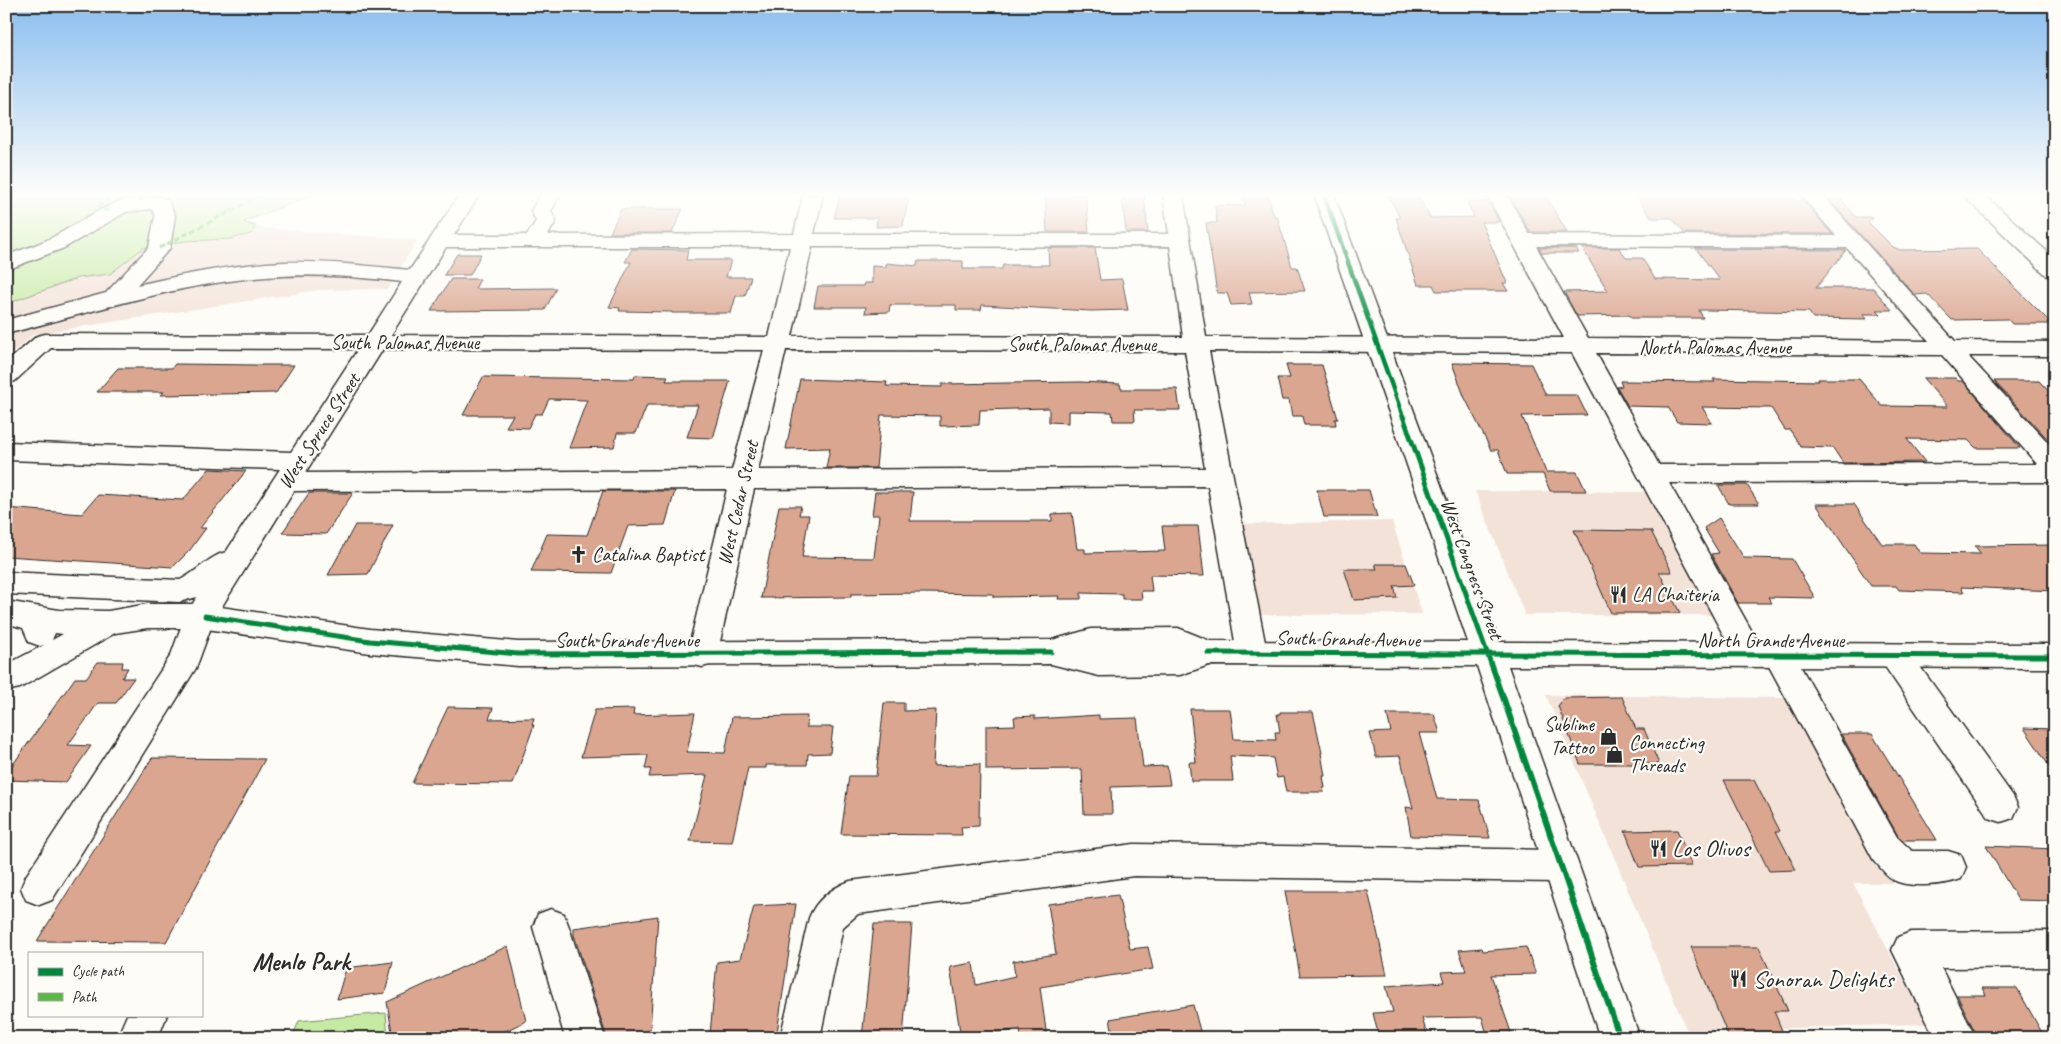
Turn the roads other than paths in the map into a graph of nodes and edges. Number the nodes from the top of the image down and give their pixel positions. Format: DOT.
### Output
graph roads {
  1 [pos="56,244"];
  2 [pos="160,244"];
  3 [pos="438,244"];
  4 [pos="802,244"];
  5 [pos="1181,244"];
  6 [pos="1341,244"];
  7 [pos="1524,244"];
  8 [pos="1855,244"];
  9 [pos="2026,244"];
  10 [pos="6,264"];
  11 [pos="2055,271"];
  12 [pos="417,277"];
  13 [pos="112,298"];
  14 [pos="30,320"];
  15 [pos="6,327"];
  16 [pos="45,341"];
  17 [pos="376,342"];
  18 [pos="777,344"];
  19 [pos="1196,344"];
  20 [pos="1376,344"];
  21 [pos="1580,346"];
  22 [pos="1948,348"];
  23 [pos="2055,349"];
  24 [pos="6,376"];
  25 [pos="6,451"];
  26 [pos="2055,467"];
  27 [pos="293,472"];
  28 [pos="1651,474"];
  29 [pos="2055,474"];
  30 [pos="1220,478"];
  31 [pos="742,482"];
  32 [pos="246,545"];
  33 [pos="6,583"];
  34 [pos="20,615"];
  35 [pos="200,616"];
  36 [pos="108,623"];
  37 [pos="1252,653"];
  38 [pos="702,655"];
  39 [pos="1488,655"];
  40 [pos="1764,655"];
  41 [pos="1895,656"];
  42 [pos="2055,656"];
  43 [pos="8,680"];
  44 [pos="2001,807"];
  45 [pos="1560,866"];
  46 [pos="1948,867"];
  47 [pos="39,888"];
  48 [pos="551,927"];
  49 [pos="2055,949"];
  50 [pos="148,1016"];
  51 [pos="137,1038"];
  52 [pos="585,1038"];
  53 [pos="800,1038"];
  54 [pos="1620,1038"];
  55 [pos="1956,1038"];
  1 -- 10 [label="street"];
  2 -- 13 [label="street"];
  3 -- 12 [label="street, West Spruce Street"];
  4 -- 18 [label="street, West Cedar Street"];
  5 -- 19 [label="street"];
  6 -- 20 [label="street, West Congress Street"];
  7 -- 21 [label="street"];
  8 -- 22 [label="street"];
  9 -- 11 [label="street"];
  12 -- 13 [label="street"];
  12 -- 17 [label="street, West Spruce Street"];
  13 -- 14 [label="street"];
  14 -- 15 [label="street"];
  14 -- 16 [label="street"];
  16 -- 17 [label="street, South Palomas Avenue"];
  16 -- 24 [label="street"];
  17 -- 18 [label="street, South Palomas Avenue"];
  17 -- 27 [label="street, West Spruce Street"];
  18 -- 19 [label="street, South Palomas Avenue"];
  18 -- 31 [label="street, West Cedar Street"];
  19 -- 20 [label="street, South Palomas Avenue"];
  19 -- 30 [label="street"];
  20 -- 21 [label="street, North Palomas Avenue"];
  20 -- 39 [label="street, West Congress Street"];
  21 -- 22 [label="street, North Palomas Avenue"];
  21 -- 28 [label="street"];
  22 -- 23 [label="street, North Palomas Avenue"];
  22 -- 26 [label="street"];
  25 -- 27 [label="street"];
  27 -- 31 [label="street"];
  27 -- 32 [label="street, West Spruce Street"];
  28 -- 29 [label="street"];
  28 -- 40 [label="street"];
  30 -- 31 [label="street"];
  30 -- 37 [label="street"];
  31 -- 38 [label="street, West Cedar Street"];
  32 -- 33 [label="street"];
  32 -- 35 [label="street, West Spruce Street"];
  34 -- 36 [label="street, South Grande Avenue"];
  34 -- 43 [label="street"];
  35 -- 36 [label="street, South Grande Avenue"];
  35 -- 38 [label="street, South Grande Avenue"];
  35 -- 47 [label="street, West Spruce Street"];
  36 -- 43 [label="street, South Grande Avenue"];
  37 -- 38 [label="street, South Grande Avenue"];
  37 -- 39 [label="street, South Grande Avenue"];
  39 -- 40 [label="street, North Grande Avenue"];
  39 -- 45 [label="street, West Congress Street"];
  40 -- 41 [label="street, North Grande Avenue"];
  40 -- 46 [label="street"];
  41 -- 42 [label="street, North Grande Avenue"];
  41 -- 44 [label="street"];
  45 -- 53 [label="street"];
  45 -- 54 [label="street, West Congress Street"];
  48 -- 52 [label="street"];
  49 -- 55 [label="street"];
  50 -- 51 [label="street"];
}
